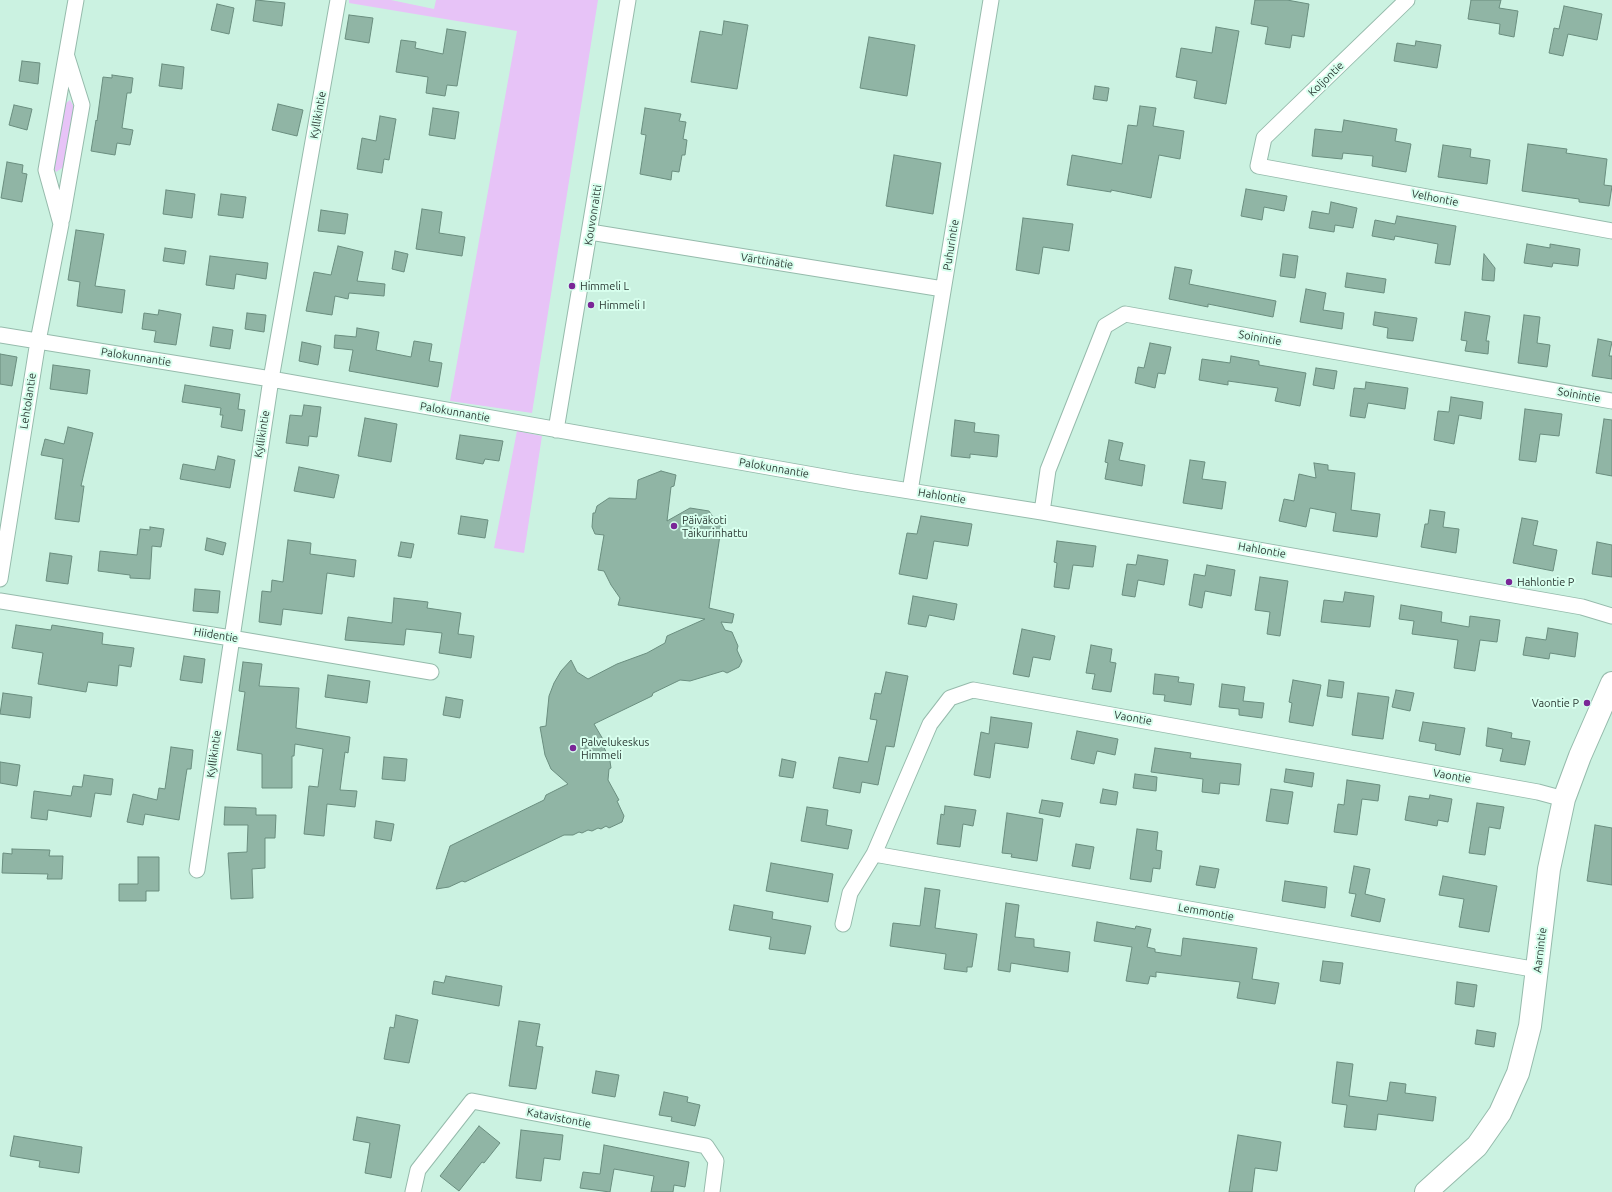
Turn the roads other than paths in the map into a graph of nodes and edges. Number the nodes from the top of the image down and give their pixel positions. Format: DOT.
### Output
graph roads {
  1 [pos="76,0"];
  2 [pos="338,0"];
  3 [pos="628,0"];
  4 [pos="991,0"];
  5 [pos="1407,0"];
  6 [pos="66,54"];
  7 [pos="1258,166"];
  8 [pos="61,224"];
  9 [pos="1612,231"];
  10 [pos="590,232"];
  11 [pos="943,289"];
  12 [pos="0,335"];
  13 [pos="38,341"];
  14 [pos="271,380"];
  15 [pos="1612,401"];
  16 [pos="556,430"];
  17 [pos="910,490"];
  18 [pos="1042,512"];
  19 [pos="0,579"];
  20 [pos="0,601"];
  21 [pos="1612,616"];
  22 [pos="231,638"];
  23 [pos="431,672"];
  24 [pos="1612,683"];
  25 [pos="1564,799"];
  26 [pos="874,854"];
  27 [pos="196,870"];
  28 [pos="843,924"];
  29 [pos="1538,970"];
  30 [pos="412,1192"];
  31 [pos="712,1192"];
  32 [pos="1426,1192"];
  1 -- 6 [label="street, Lehtolantie"];
  2 -- 14 [label="street, Kyllikintie"];
  3 -- 10 [label="street, Kouvonraitti"];
  4 -- 11 [label="street, Puhurintie"];
  5 -- 7 [label="street, Koljontie"];
  6 -- 8 [label="street, Lehtolantie"];
  6 -- 8 [label="street, Lehtolantie"];
  7 -- 9 [label="street, Velhontie"];
  8 -- 13 [label="street, Lehtolantie"];
  10 -- 11 [label="street, Värttinätie"];
  10 -- 16 [label="street, Kouvonraitti"];
  11 -- 17 [label="street, Puhurintie"];
  12 -- 13 [label="street, Palokunnantie"];
  13 -- 14 [label="street, Palokunnantie"];
  13 -- 19 [label="street, Lehtolantie"];
  14 -- 16 [label="street, Palokunnantie"];
  14 -- 22 [label="street, Kyllikintie"];
  15 -- 18 [label="street, Soinintie"];
  16 -- 17 [label="street, Palokunnantie"];
  17 -- 18 [label="street, Hahlontie"];
  18 -- 21 [label="street, Hahlontie"];
  20 -- 22 [label="street, Hiidentie"];
  22 -- 23 [label="street, Hiidentie"];
  22 -- 27 [label="street, Kyllikintie"];
  24 -- 25 [label="street, Aarnintie"];
  25 -- 26 [label="street, Vaontie"];
  25 -- 29 [label="street, Aarnintie"];
  26 -- 28 [label="street, Vaontie"];
  26 -- 29 [label="street, Lemmontie"];
  29 -- 32 [label="street, Aarnintie"];
  30 -- 31 [label="street, Katavistontie"];
}
